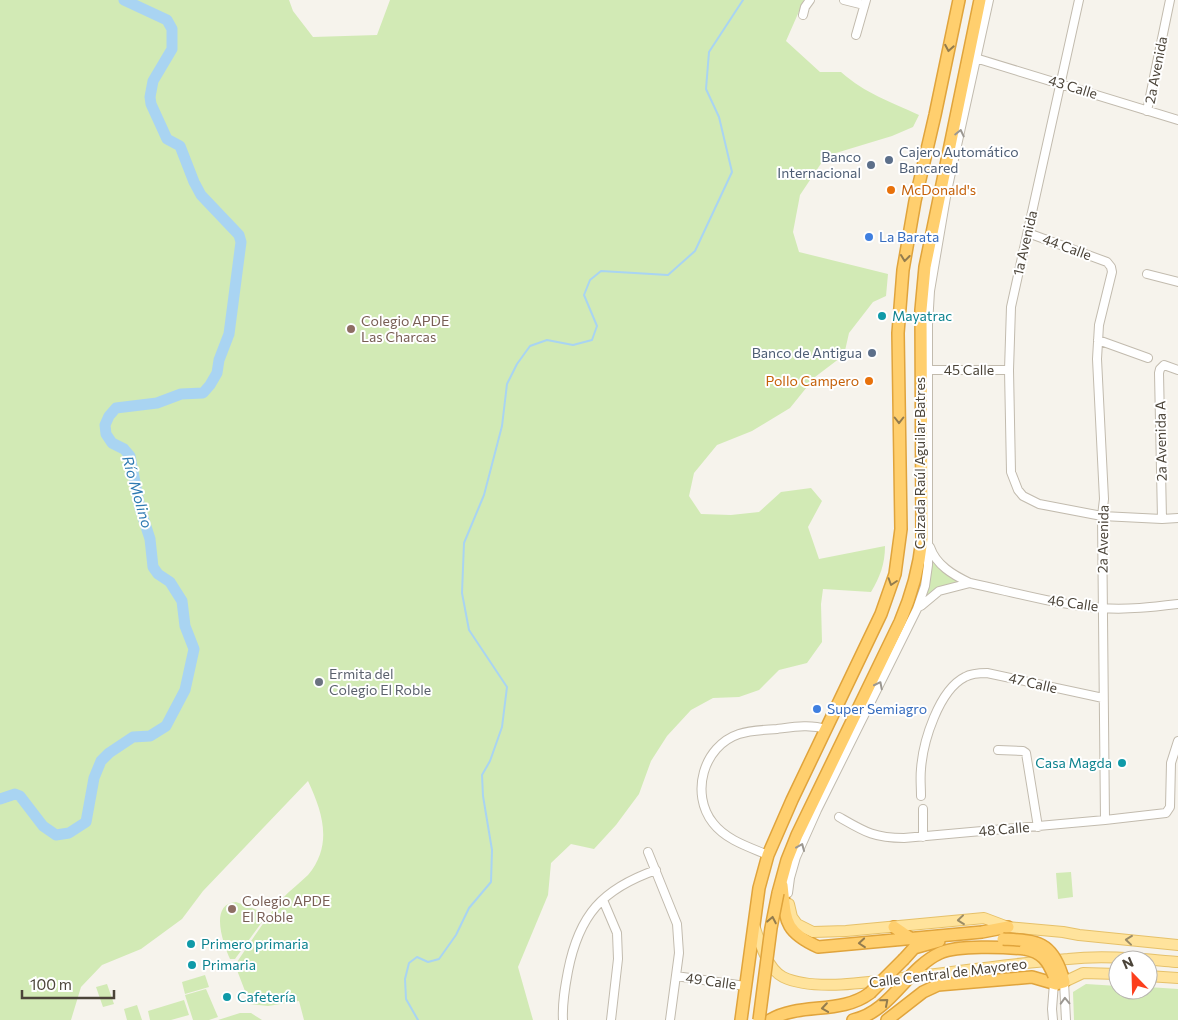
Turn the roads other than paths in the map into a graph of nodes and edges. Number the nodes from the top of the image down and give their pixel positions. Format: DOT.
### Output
graph roads {
  1 [pos="810,0"];
  2 [pos="844,0"];
  3 [pos="959,0"];
  4 [pos="980,0"];
  5 [pos="989,0"];
  6 [pos="1079,0"];
  7 [pos="1170,0"];
  8 [pos="865,3"];
  9 [pos="803,15"];
  10 [pos="856,35"];
  11 [pos="972,56"];
  12 [pos="1061,83"];
  13 [pos="1148,111"];
  14 [pos="1178,120"];
  15 [pos="947,191"];
  16 [pos="932,228"];
  17 [pos="1028,233"];
  18 [pos="1107,262"];
  19 [pos="1147,274"];
  20 [pos="1178,282"];
  21 [pos="1098,340"];
  22 [pos="1148,358"];
  23 [pos="928,370"];
  24 [pos="1009,370"];
  25 [pos="1178,370"];
  26 [pos="1102,516"];
  27 [pos="1178,518"];
  28 [pos="1162,519"];
  29 [pos="928,540"];
  30 [pos="970,583"];
  31 [pos="1178,604"];
  32 [pos="1102,608"];
  33 [pos="916,611"];
  34 [pos="900,622"];
  35 [pos="1103,698"];
  36 [pos="826,729"];
  37 [pos="1178,741"];
  38 [pos="998,750"];
  39 [pos="921,796"];
  40 [pos="922,809"];
  41 [pos="839,817"];
  42 [pos="1106,820"];
  43 [pos="1038,826"];
  44 [pos="923,837"];
  45 [pos="648,852"];
  46 [pos="768,855"];
  47 [pos="656,870"];
  48 [pos="782,880"];
  49 [pos="603,900"];
  50 [pos="785,900"];
  51 [pos="753,921"];
  52 [pos="894,926"];
  53 [pos="1008,927"];
  54 [pos="982,932"];
  55 [pos="953,934"];
  56 [pos="910,938"];
  57 [pos="1178,945"];
  58 [pos="1178,962"];
  59 [pos="914,974"];
  60 [pos="1108,974"];
  61 [pos="676,976"];
  62 [pos="1158,977"];
  63 [pos="1178,978"];
  64 [pos="1059,979"];
  65 [pos="745,986"];
  66 [pos="563,1020"];
  67 [pos="611,1020"];
  68 [pos="670,1020"];
  69 [pos="741,1020"];
  70 [pos="759,1020"];
  71 [pos="770,1020"];
  72 [pos="853,1020"];
  73 [pos="887,1020"];
  74 [pos="1053,1020"];
  75 [pos="1066,1020"];
  1 -- 9 [label="street"];
  2 -- 8 [label="street"];
  3 -- 36 [label="highway, Calzada Raúl Aguilar Batres, one-way"];
  4 -- 11 [label="highway, Calzada Raúl Aguilar Batres"];
  5 -- 11 [label="street"];
  6 -- 12 [label="street, 1a Avenida"];
  7 -- 13 [label="street, 2a Avenida"];
  8 -- 10 [label="street"];
  11 -- 12 [label="street, 43 Calle"];
  15 -- 11 [label="street, one-way"];
  11 -- 16 [label="highway, Calzada Raúl Aguilar Batres"];
  12 -- 13 [label="street, 43 Calle"];
  12 -- 17 [label="street, 1a Avenida"];
  13 -- 14 [label="street, 43 Calle"];
  15 -- 16 [label="highway"];
  15 -- 23 [label="street"];
  16 -- 34 [label="highway, Calzada Raúl Aguilar Batres"];
  17 -- 18 [label="street, 44 Calle"];
  17 -- 24 [label="street, 1a Avenida"];
  18 -- 21 [label="street, 2a Avenida"];
  19 -- 20 [label="street"];
  21 -- 22 [label="street"];
  21 -- 26 [label="street, 2a Avenida"];
  23 -- 24 [label="street, 45 Calle"];
  23 -- 29 [label="street"];
  24 -- 26 [label="street, 1a Avenida"];
  25 -- 28 [label="street, 2a Avenida A"];
  26 -- 28 [label="street"];
  26 -- 32 [label="street, 2a Avenida"];
  27 -- 28 [label="street"];
  29 -- 30 [label="street, 46 Calle"];
  29 -- 33 [label="street"];
  30 -- 32 [label="street, 46 Calle"];
  30 -- 33 [label="street, 46 Calle"];
  31 -- 32 [label="street, 46 Calle"];
  32 -- 35 [label="street, 2a Avenida"];
  33 -- 34 [label="highway"];
  50 -- 33 [label="street, one-way"];
  34 -- 48 [label="highway, Calzada Raúl Aguilar Batres"];
  35 -- 39 [label="street, 47 Calle"];
  35 -- 42 [label="street, 2a Avenida"];
  36 -- 46 [label="highway, Calzada Raúl Aguilar Batres"];
  36 -- 46 [label="street"];
  37 -- 42 [label="street, 48 Calle"];
  38 -- 43 [label="street"];
  40 -- 44 [label="street"];
  41 -- 44 [label="street, 48 Calle"];
  42 -- 43 [label="street, 48 Calle"];
  43 -- 44 [label="street, 48 Calle"];
  45 -- 47 [label="street"];
  46 -- 51 [label="highway, Calzada Raúl Aguilar Batres"];
  47 -- 49 [label="street"];
  47 -- 61 [label="street"];
  48 -- 50 [label="highway, Calzada Raúl Aguilar Batres"];
  48 -- 50 [label="highway"];
  49 -- 66 [label="street"];
  49 -- 67 [label="street"];
  50 -- 52 [label="main road"];
  56 -- 50 [label="highway, one-way"];
  70 -- 50 [label="highway, Calzada Raúl Aguilar Batres, one-way, bridge"];
  51 -- 59 [label="main road, Calle Central de Mayoreo"];
  51 -- 65 [label="highway, Calzada Raúl Aguilar Batres"];
  53 -- 52 [label="main road, one-way"];
  52 -- 56 [label="highway"];
  53 -- 54 [label="highway"];
  57 -- 53 [label="main road, one-way"];
  54 -- 55 [label="highway"];
  54 -- 64 [label="highway, bridge"];
  55 -- 56 [label="highway"];
  55 -- 71 [label="highway, one-way, bridge"];
  58 -- 59 [label="main road, Calle Central de Mayoreo"];
  59 -- 64 [label="highway, bridge"];
  72 -- 59 [label="highway, one-way"];
  60 -- 64 [label="main road"];
  61 -- 65 [label="street, 49 Calle"];
  61 -- 68 [label="street"];
  62 -- 63 [label="main road"];
  64 -- 73 [label="highway"];
  64 -- 74 [label="street"];
  75 -- 64 [label="street, one-way"];
  65 -- 69 [label="highway, Calzada Raúl Aguilar Batres"];
}
